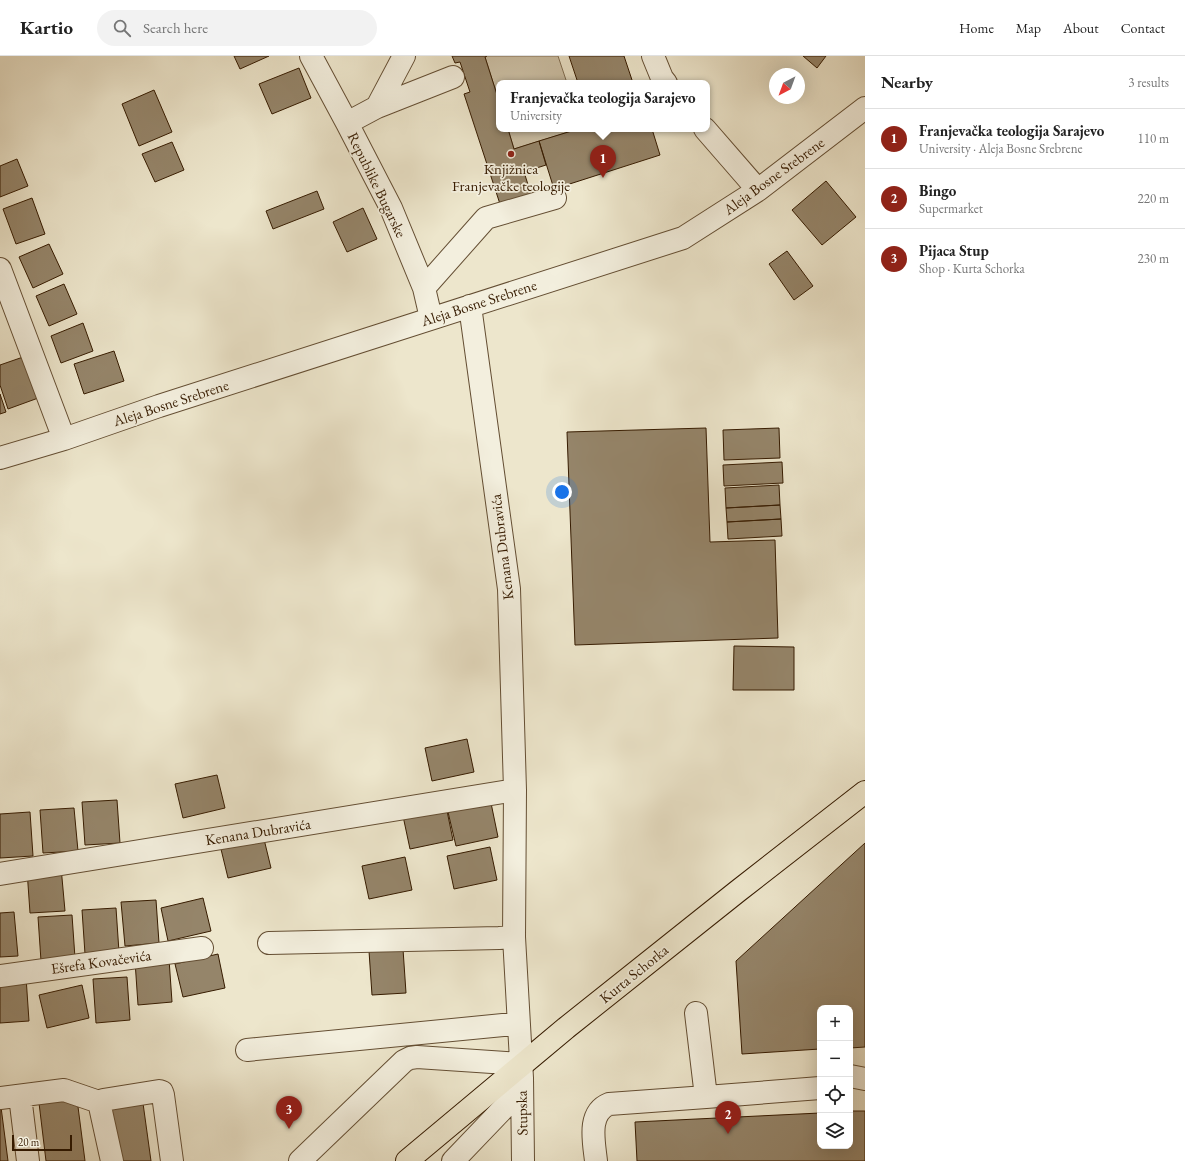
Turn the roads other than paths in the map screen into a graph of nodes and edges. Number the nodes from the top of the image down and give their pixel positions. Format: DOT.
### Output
graph roads {
  1 [pos="311,56"];
  2 [pos="404,56"];
  3 [pos="654,56"];
  4 [pos="453,78"];
  5 [pos="664,80"];
  6 [pos="377,107"];
  7 [pos="865,108"];
  8 [pos="347,123"];
  9 [pos="708,132"];
  10 [pos="758,190"];
  11 [pos="555,198"];
  12 [pos="0,269"];
  13 [pos="424,288"];
  14 [pos="470,306"];
  15 [pos="431,318"];
  16 [pos="64,439"];
  17 [pos="0,458"];
  18 [pos="515,790"];
  19 [pos="865,792"];
  20 [pos="0,874"];
  21 [pos="514,937"];
  22 [pos="269,943"];
  23 [pos="202,948"];
  24 [pos="0,976"];
  25 [pos="696,1013"];
  26 [pos="520,1025"];
  27 [pos="247,1050"];
  28 [pos="521,1064"];
  29 [pos="817,1076"];
  30 [pos="768,1077"];
  31 [pos="853,1077"];
  32 [pos="865,1079"];
  33 [pos="865,1084"];
  34 [pos="853,1085"];
  35 [pos="817,1088"];
  36 [pos="522,1089"];
  37 [pos="10,1097"];
  38 [pos="706,1098"];
  39 [pos="99,1102"];
  40 [pos="28,1161"];
  41 [pos="112,1161"];
  42 [pos="172,1161"];
  43 [pos="300,1161"];
  44 [pos="407,1161"];
  45 [pos="454,1161"];
  46 [pos="523,1161"];
  47 [pos="596,1161"];
  1 -- 8 [label="street, Republike Bugarske"];
  2 -- 6 [label="street"];
  3 -- 5 [label="street"];
  4 -- 6 [label="street"];
  6 -- 8 [label="street"];
  7 -- 10 [label="street, Aleja Bosne Srebrene"];
  8 -- 13 [label="street, Republike Bugarske"];
  9 -- 10 [label="street"];
  10 -- 14 [label="street, Aleja Bosne Srebrene"];
  11 -- 13 [label="street"];
  12 -- 16 [label="street"];
  13 -- 15 [label="street, Republike Bugarske"];
  14 -- 15 [label="street, Aleja Bosne Srebrene"];
  14 -- 18 [label="street, Kenana Dubravića"];
  15 -- 16 [label="street, Aleja Bosne Srebrene"];
  16 -- 17 [label="street, Aleja Bosne Srebrene"];
  18 -- 20 [label="street, Kenana Dubravića"];
  18 -- 21 [label="street, Kenana Dubravića"];
  19 -- 28 [label="main road, Kurta Schorka"];
  21 -- 22 [label="street"];
  21 -- 26 [label="street, Kenana Dubravića"];
  23 -- 24 [label="street, Ešrefa Kovačevića"];
  25 -- 38 [label="street"];
  26 -- 27 [label="street"];
  26 -- 28 [label="street, Kenana Dubravića"];
  28 -- 36 [label="street, Stupska"];
  28 -- 43 [label="street"];
  28 -- 44 [label="main road, Kurta Schorka"];
  29 -- 30 [label="street"];
  31 -- 32 [label="street"];
  33 -- 34 [label="street"];
  35 -- 38 [label="street"];
  36 -- 45 [label="street"];
  36 -- 46 [label="street, Stupska"];
  37 -- 39 [label="street"];
  37 -- 40 [label="street"];
  38 -- 47 [label="street"];
  39 -- 41 [label="street"];
  39 -- 42 [label="street"];
}
